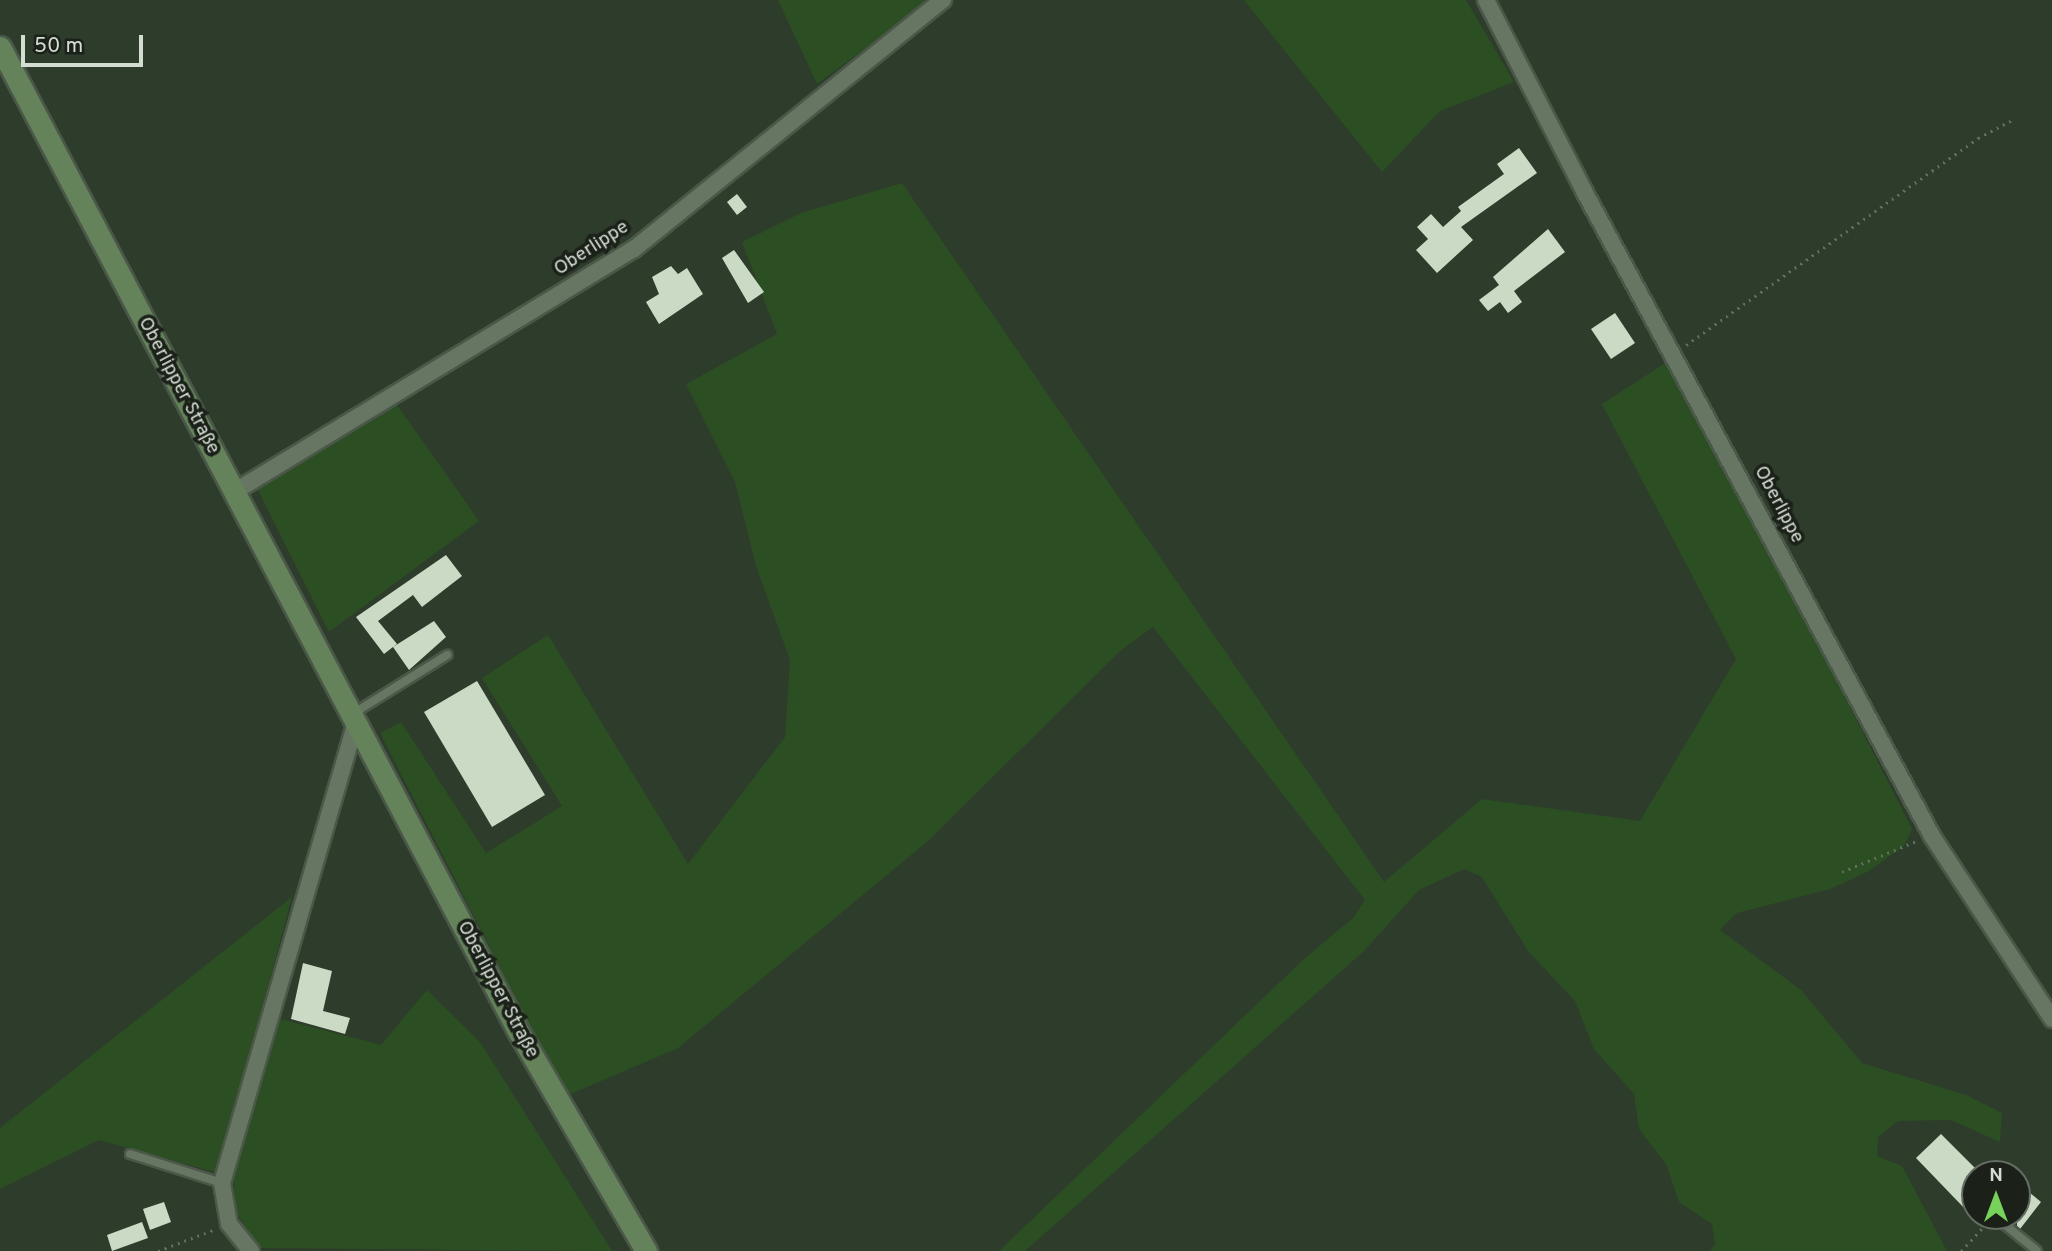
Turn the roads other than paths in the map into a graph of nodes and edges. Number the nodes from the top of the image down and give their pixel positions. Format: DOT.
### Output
graph roads {
  1 [pos="943,0"];
  2 [pos="1486,0"];
  3 [pos="0,47"];
  4 [pos="234,492"];
  5 [pos="447,655"];
  6 [pos="354,719"];
  7 [pos="2052,1019"];
  8 [pos="130,1154"];
  9 [pos="222,1183"];
  10 [pos="2012,1230"];
  11 [pos="251,1251"];
  12 [pos="646,1251"];
  13 [pos="2038,1251"];
  1 -- 4 [label="street, Oberlippe"];
  2 -- 7 [label="street, Oberlippe"];
  3 -- 4 [label="street, Oberlipper Straße"];
  4 -- 6 [label="street, Oberlipper Straße"];
  5 -- 6 [label="lane"];
  6 -- 9 [label="street"];
  6 -- 12 [label="street, Oberlipper Straße"];
  8 -- 9 [label="lane"];
  9 -- 11 [label="street"];
  10 -- 13 [label="lane"];
}
